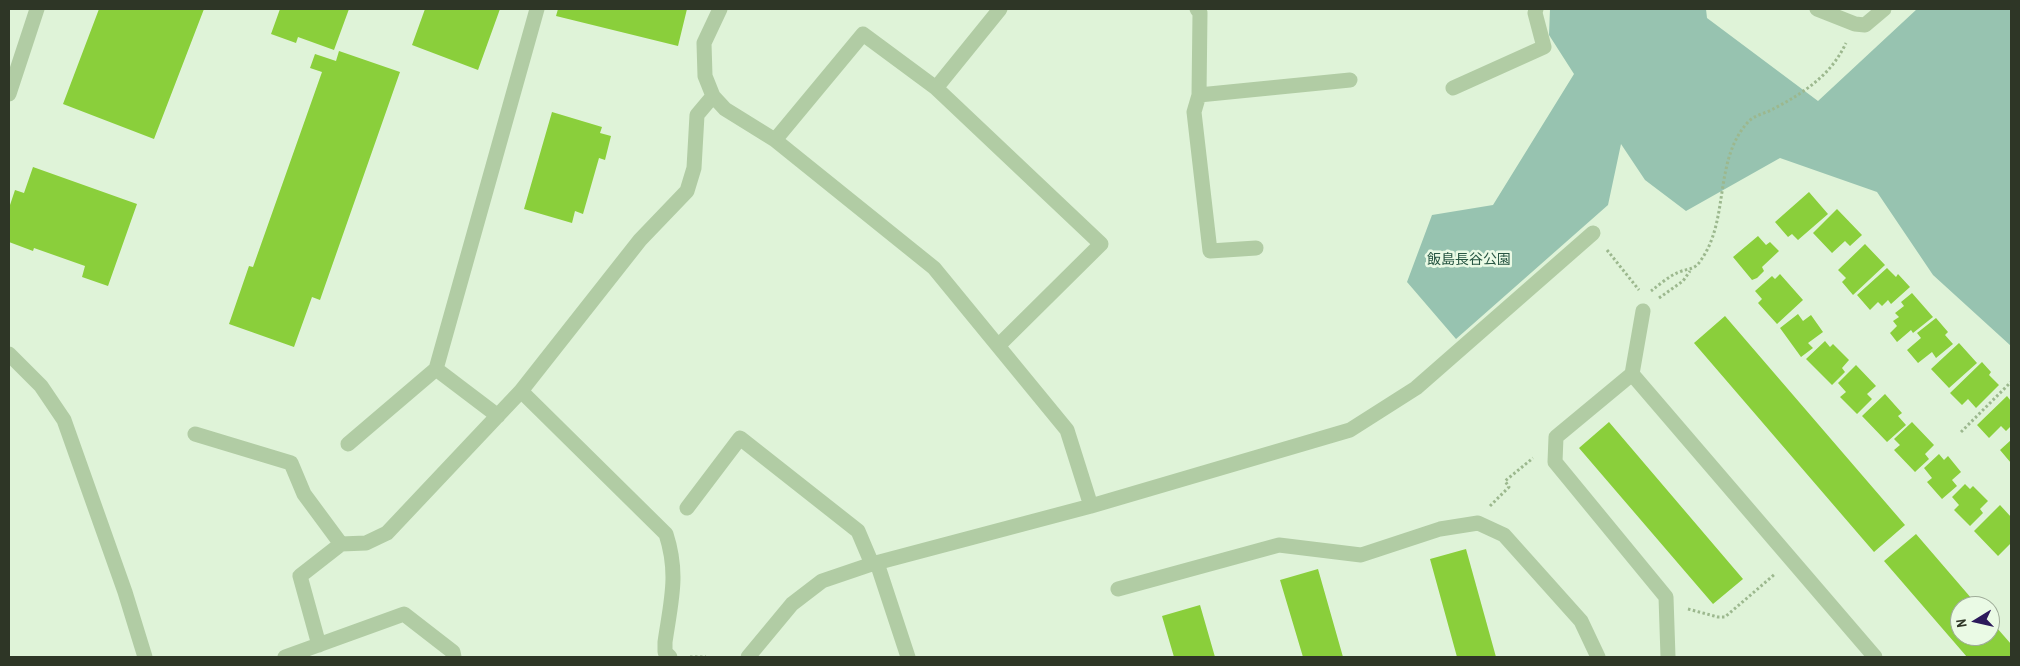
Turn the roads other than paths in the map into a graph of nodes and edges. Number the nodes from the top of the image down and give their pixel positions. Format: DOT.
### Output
graph roads {
  1 [pos="37,9"];
  2 [pos="537,9"];
  3 [pos="720,9"];
  4 [pos="1000,9"];
  5 [pos="1197,9"];
  6 [pos="1536,9"];
  7 [pos="1817,9"];
  8 [pos="1884,9"];
  9 [pos="1350,80"];
  10 [pos="936,88"];
  11 [pos="1453,88"];
  12 [pos="9,94"];
  13 [pos="1199,95"];
  14 [pos="713,96"];
  15 [pos="775,140"];
  16 [pos="1593,232"];
  17 [pos="1256,248"];
  18 [pos="1643,311"];
  19 [pos="998,346"];
  20 [pos="9,354"];
  21 [pos="436,369"];
  22 [pos="1632,374"];
  23 [pos="521,391"];
  24 [pos="498,416"];
  25 [pos="195,434"];
  26 [pos="348,444"];
  27 [pos="1091,506"];
  28 [pos="687,508"];
  29 [pos="341,544"];
  30 [pos="875,563"];
  31 [pos="1118,589"];
  32 [pos="319,645"];
  33 [pos="145,657"];
  34 [pos="285,657"];
  35 [pos="454,657"];
  36 [pos="670,657"];
  37 [pos="748,657"];
  38 [pos="908,657"];
  39 [pos="1598,657"];
  40 [pos="1668,657"];
  41 [pos="1875,657"];
  1 -- 12 [label="street"];
  2 -- 21 [label="street"];
  3 -- 14 [label="street"];
  4 -- 10 [label="street"];
  5 -- 13 [label="street"];
  6 -- 11 [label="street"];
  7 -- 8 [label="street"];
  9 -- 13 [label="street"];
  10 -- 15 [label="street"];
  10 -- 19 [label="street"];
  13 -- 17 [label="street"];
  14 -- 15 [label="street"];
  14 -- 23 [label="street"];
  15 -- 19 [label="street"];
  16 -- 27 [label="street"];
  18 -- 22 [label="street"];
  19 -- 27 [label="street"];
  20 -- 33 [label="street"];
  21 -- 24 [label="street"];
  21 -- 26 [label="street"];
  22 -- 40 [label="street"];
  22 -- 41 [label="street"];
  23 -- 24 [label="street"];
  23 -- 36 [label="street"];
  24 -- 29 [label="street"];
  25 -- 29 [label="street"];
  27 -- 30 [label="street"];
  28 -- 30 [label="street"];
  29 -- 32 [label="street"];
  30 -- 37 [label="street"];
  30 -- 38 [label="street"];
  31 -- 39 [label="street"];
  32 -- 34 [label="street"];
  32 -- 35 [label="street"];
}
